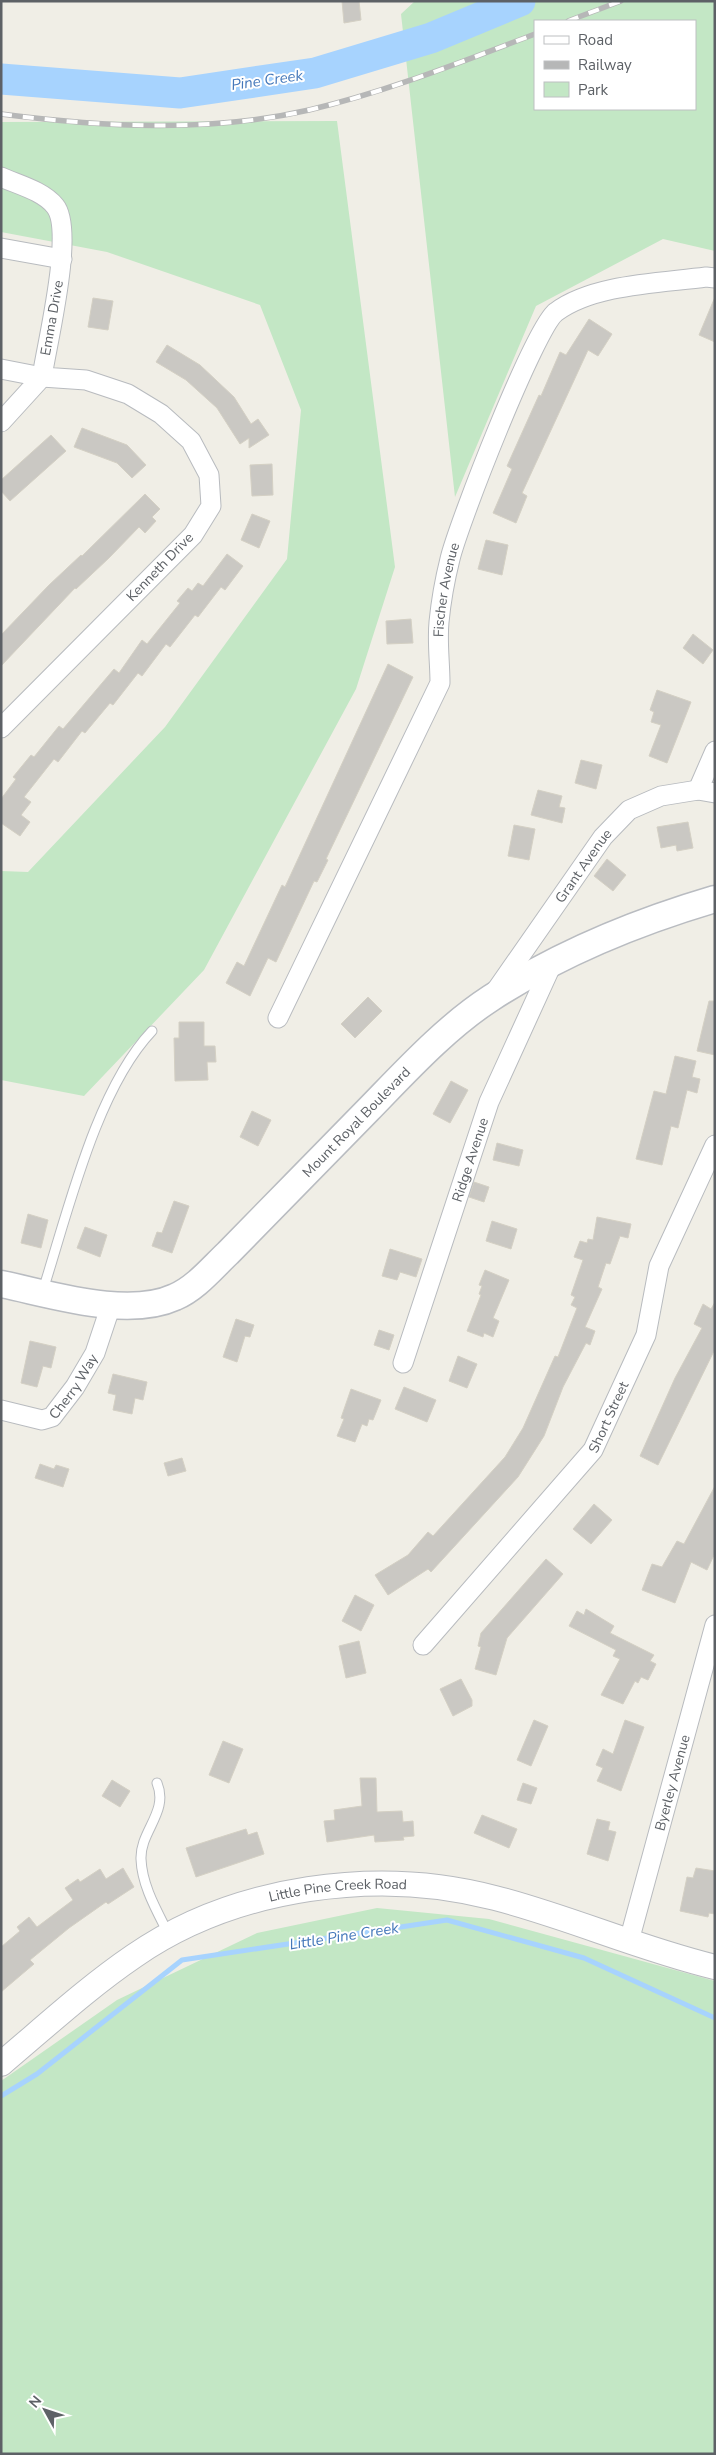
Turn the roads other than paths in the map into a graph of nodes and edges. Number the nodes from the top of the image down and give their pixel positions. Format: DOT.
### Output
graph roads {
  1 [pos="1,177"];
  2 [pos="1,248"];
  3 [pos="62,259"];
  4 [pos="715,278"];
  5 [pos="1,369"];
  6 [pos="42,377"];
  7 [pos="1,422"];
  8 [pos="1,728"];
  9 [pos="715,751"];
  10 [pos="707,792"];
  11 [pos="715,899"];
  12 [pos="552,964"];
  13 [pos="490,999"];
  14 [pos="278,1018"];
  15 [pos="152,1031"];
  16 [pos="715,1145"];
  17 [pos="1,1284"];
  18 [pos="42,1293"];
  19 [pos="111,1305"];
  20 [pos="403,1363"];
  21 [pos="1,1410"];
  22 [pos="714,1631"];
  23 [pos="424,1645"];
  24 [pos="157,1783"];
  25 [pos="169,1935"];
  26 [pos="630,1940"];
  27 [pos="715,1967"];
  28 [pos="1,2064"];
  1 -- 3 [label="street, Emma Drive"];
  2 -- 3 [label="street"];
  3 -- 6 [label="street, Emma Drive"];
  4 -- 14 [label="street, Fischer Avenue"];
  5 -- 6 [label="street"];
  6 -- 7 [label="street"];
  6 -- 8 [label="street, Kenneth Drive"];
  9 -- 10 [label="street"];
  10 -- 13 [label="street, Grant Avenue"];
  11 -- 12 [label="main road, Mount Royal Boulevard"];
  12 -- 13 [label="main road, Mount Royal Boulevard"];
  12 -- 20 [label="street, Ridge Avenue"];
  13 -- 19 [label="main road, Mount Royal Boulevard"];
  15 -- 18 [label="lane"];
  16 -- 23 [label="street, Short Street"];
  17 -- 18 [label="main road, Mount Royal Boulevard"];
  18 -- 19 [label="main road, Mount Royal Boulevard"];
  19 -- 21 [label="street, Cherry Way"];
  22 -- 26 [label="street, Byerley Avenue"];
  24 -- 25 [label="lane"];
  25 -- 26 [label="street, Little Pine Creek Road"];
  25 -- 28 [label="street, Little Pine Creek Road"];
  26 -- 27 [label="street, Little Pine Creek Road"];
}
